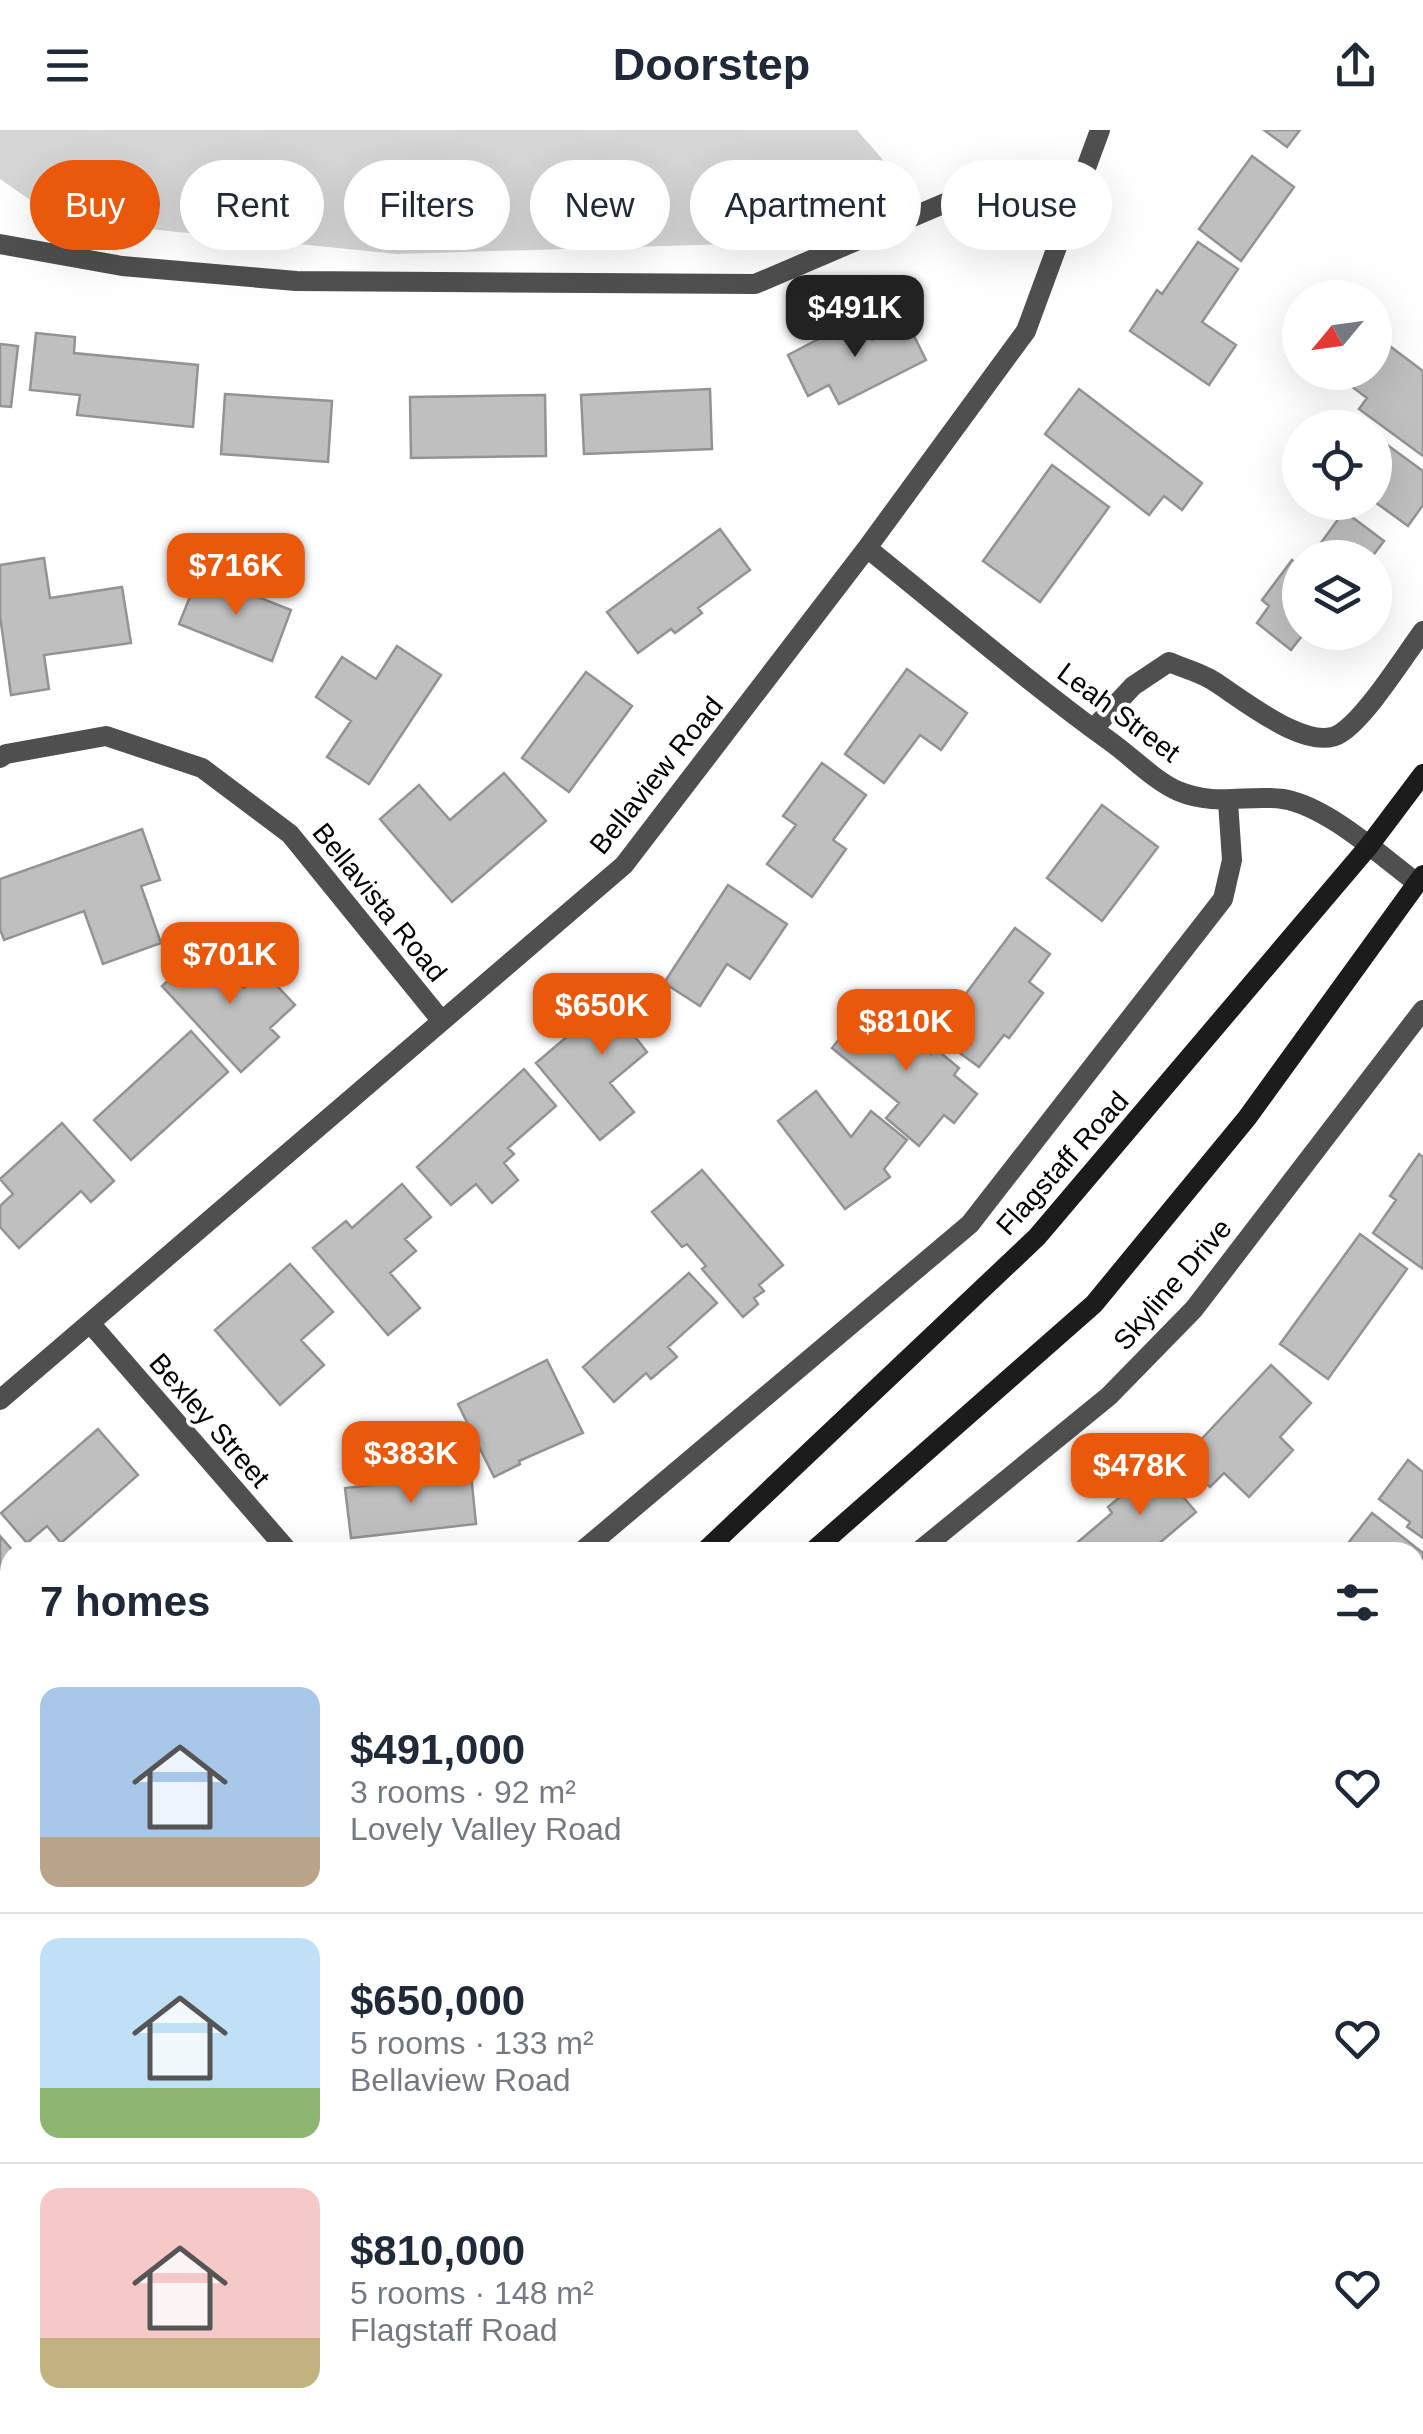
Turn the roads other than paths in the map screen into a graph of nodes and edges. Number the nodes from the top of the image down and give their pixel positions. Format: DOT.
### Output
graph roads {
  1 [pos="1100,130"];
  2 [pos="1089,160"];
  3 [pos="941,205"];
  4 [pos="0,244"];
  5 [pos="1056,250"];
  6 [pos="867,548"];
  7 [pos="1423,632"];
  8 [pos="1093,729"];
  9 [pos="0,758"];
  10 [pos="1423,774"];
  11 [pos="1228,802"];
  12 [pos="1368,847"];
  13 [pos="1420,879"];
  14 [pos="1423,1010"];
  15 [pos="441,1020"];
  16 [pos="90,1324"];
  17 [pos="0,1400"];
  18 [pos="280,1542"];
  19 [pos="593,1542"];
  20 [pos="715,1542"];
  21 [pos="823,1542"];
  22 [pos="930,1542"];
  1 -- 2 [label="street, Bellaview Road"];
  3 -- 4 [label="street"];
  5 -- 6 [label="street, Bellaview Road"];
  6 -- 8 [label="street, Leah Street"];
  6 -- 15 [label="street, Bellaview Road"];
  7 -- 8 [label="street"];
  8 -- 11 [label="street, Leah Street"];
  9 -- 15 [label="street, Bellavista Road"];
  10 -- 12 [label="main road, Flagstaff Road"];
  11 -- 12 [label="street, Leah Street"];
  11 -- 19 [label="street, Flagstaff Road"];
  12 -- 13 [label="street, Leah Street"];
  12 -- 20 [label="main road, Flagstaff Road"];
  13 -- 21 [label="main road"];
  14 -- 22 [label="street, Skyline Drive"];
  15 -- 16 [label="street, Bellaview Road"];
  16 -- 17 [label="street, Bellaview Road"];
  16 -- 18 [label="street, Bexley Street"];
}
